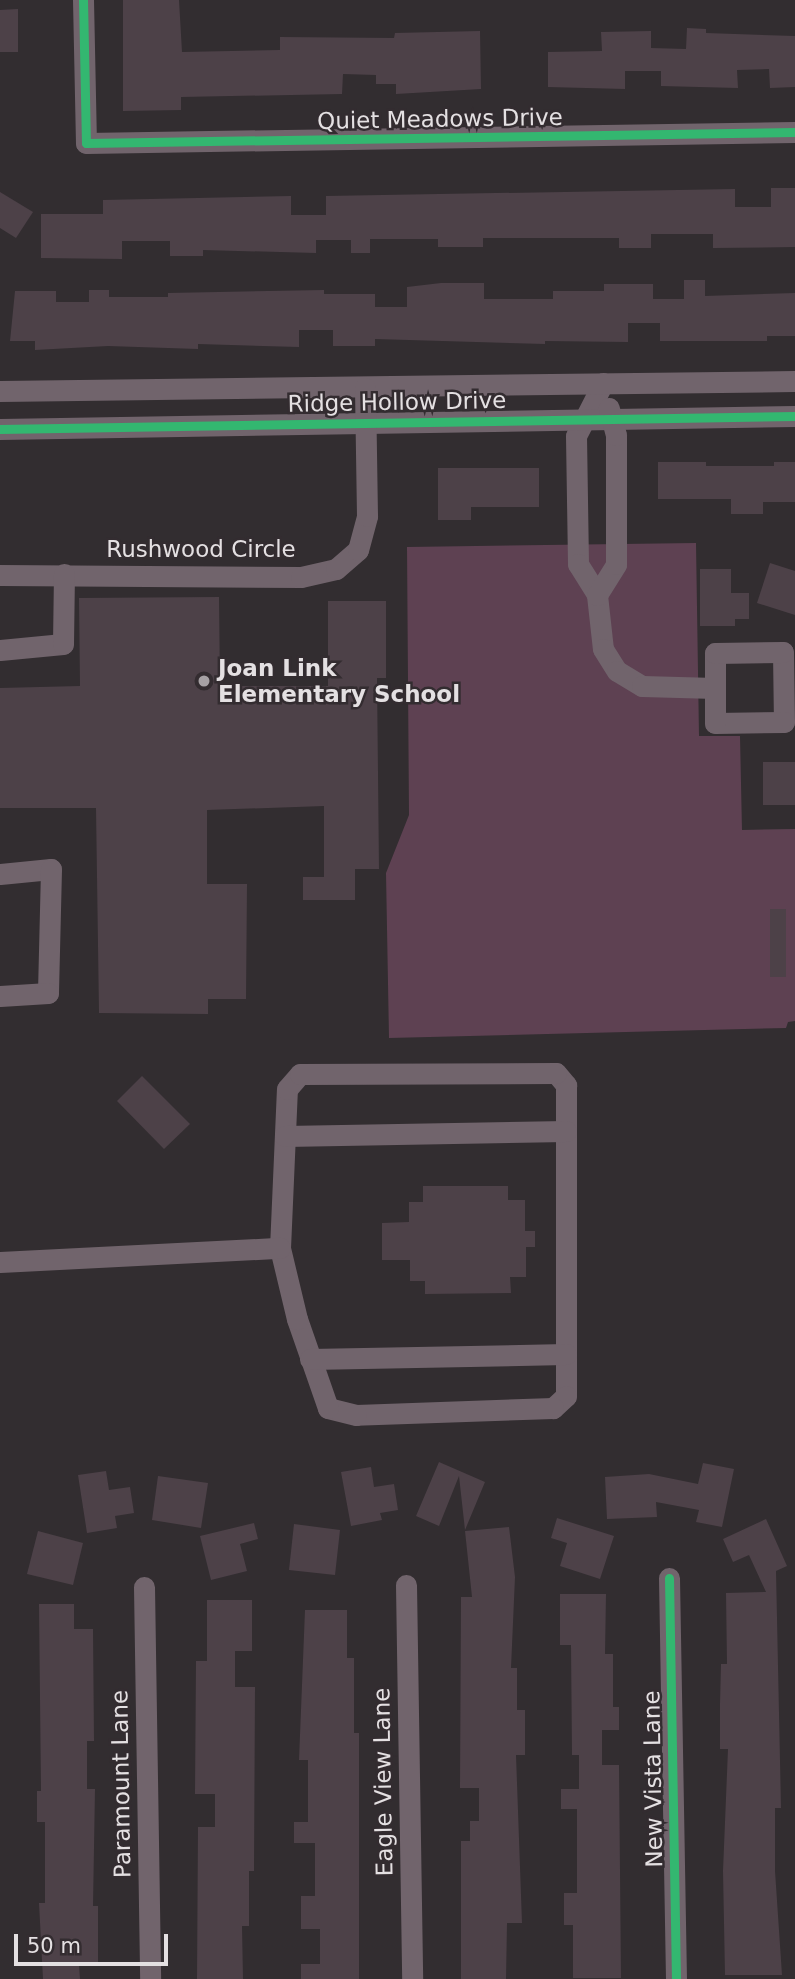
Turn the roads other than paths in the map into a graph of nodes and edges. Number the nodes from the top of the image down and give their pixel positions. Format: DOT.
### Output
graph roads {
  1 [pos="83,0"];
  2 [pos="795,132"];
  3 [pos="795,381"];
  4 [pos="603,383"];
  5 [pos="365,388"];
  6 [pos="0,391"];
  7 [pos="795,416"];
  8 [pos="611,418"];
  9 [pos="583,419"];
  10 [pos="365,422"];
  11 [pos="0,429"];
  12 [pos="64,574"];
  13 [pos="0,575"];
  14 [pos="597,595"];
  15 [pos="0,650"];
  16 [pos="715,688"];
  17 [pos="0,874"];
  18 [pos="0,996"];
  19 [pos="566,1131"];
  20 [pos="285,1136"];
  21 [pos="281,1248"];
  22 [pos="0,1262"];
  23 [pos="566,1354"];
  24 [pos="310,1359"];
  25 [pos="669,1578"];
  26 [pos="406,1585"];
  27 [pos="144,1587"];
  28 [pos="150,1979"];
  29 [pos="412,1979"];
  30 [pos="676,1979"];
  1 -- 2 [label="street, Quiet Meadows Drive"];
  3 -- 4 [label="street, Ridge Hollow Drive"];
  4 -- 5 [label="street, Ridge Hollow Drive"];
  4 -- 8 [label="street"];
  4 -- 9 [label="street"];
  5 -- 6 [label="street, Ridge Hollow Drive"];
  5 -- 10 [label="street, Rushwood Circle"];
  7 -- 8 [label="street, Ridge Hollow Drive"];
  8 -- 9 [label="street, Ridge Hollow Drive"];
  8 -- 14 [label="street"];
  9 -- 10 [label="street, Ridge Hollow Drive"];
  9 -- 14 [label="street"];
  10 -- 11 [label="street, Ridge Hollow Drive"];
  10 -- 12 [label="street, Rushwood Circle"];
  12 -- 13 [label="street, Rushwood Circle"];
  12 -- 15 [label="street"];
  14 -- 16 [label="street"];
  16 -- 16 [label="street"];
  17 -- 18 [label="street"];
  19 -- 20 [label="street"];
  19 -- 20 [label="street"];
  19 -- 23 [label="street"];
  20 -- 21 [label="street"];
  21 -- 22 [label="street"];
  21 -- 24 [label="street"];
  23 -- 24 [label="street"];
  23 -- 24 [label="street"];
  25 -- 30 [label="street, New Vista Lane"];
  26 -- 29 [label="street, Eagle View Lane"];
  27 -- 28 [label="street, Paramount Lane"];
}
